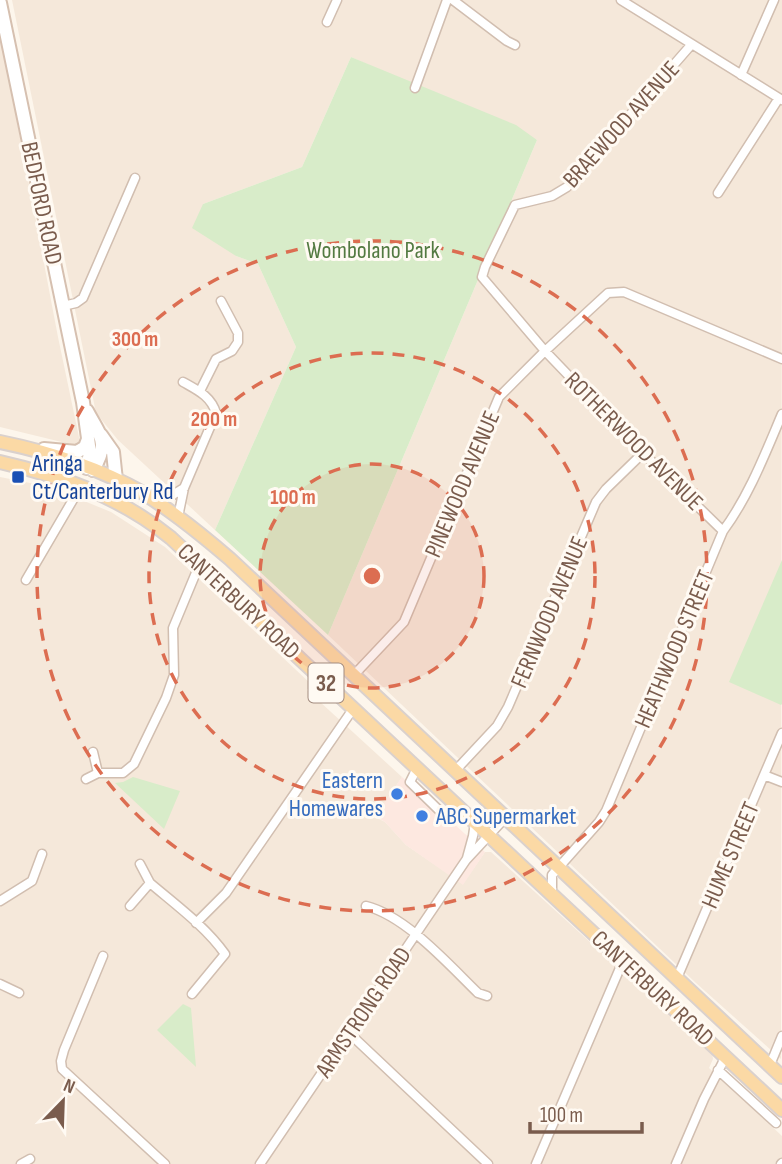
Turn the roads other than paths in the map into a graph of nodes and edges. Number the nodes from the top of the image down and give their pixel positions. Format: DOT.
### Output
graph roads {
  1 [pos="337,0"];
  2 [pos="447,0"];
  3 [pos="453,0"];
  4 [pos="621,0"];
  5 [pos="774,0"];
  6 [pos="0,3"];
  7 [pos="327,22"];
  8 [pos="515,45"];
  9 [pos="691,45"];
  10 [pos="741,75"];
  11 [pos="415,88"];
  12 [pos="780,99"];
  13 [pos="135,178"];
  14 [pos="718,193"];
  15 [pos="221,301"];
  16 [pos="63,306"];
  17 [pos="545,351"];
  18 [pos="782,359"];
  19 [pos="183,382"];
  20 [pos="200,391"];
  21 [pos="83,402"];
  22 [pos="782,414"];
  23 [pos="101,435"];
  24 [pos="88,439"];
  25 [pos="0,442"];
  26 [pos="16,445"];
  27 [pos="643,453"];
  28 [pos="0,462"];
  29 [pos="90,469"];
  30 [pos="117,480"];
  31 [pos="81,486"];
  32 [pos="184,488"];
  33 [pos="149,497"];
  34 [pos="178,517"];
  35 [pos="723,531"];
  36 [pos="200,563"];
  37 [pos="26,580"];
  38 [pos="354,676"];
  39 [pos="387,707"];
  40 [pos="353,709"];
  41 [pos="372,726"];
  42 [pos="782,733"];
  43 [pos="93,752"];
  44 [pos="455,771"];
  45 [pos="99,773"];
  46 [pos="764,775"];
  47 [pos="86,779"];
  48 [pos="782,782"];
  49 [pos="505,818"];
  50 [pos="473,820"];
  51 [pos="489,836"];
  52 [pos="42,853"];
  53 [pos="466,860"];
  54 [pos="140,864"];
  55 [pos="555,871"];
  56 [pos="533,876"];
  57 [pos="150,883"];
  58 [pos="552,894"];
  59 [pos="0,901"];
  60 [pos="366,905"];
  61 [pos="130,906"];
  62 [pos="196,923"];
  63 [pos="415,933"];
  64 [pos="103,956"];
  65 [pos="624,961"];
  66 [pos="677,978"];
  67 [pos="0,985"];
  68 [pos="19,993"];
  69 [pos="192,994"];
  70 [pos="659,994"];
  71 [pos="487,996"];
  72 [pos="349,1033"];
  73 [pos="782,1036"];
  74 [pos="726,1056"];
  75 [pos="770,1065"];
  76 [pos="719,1070"];
  77 [pos="782,1077"];
  78 [pos="758,1087"];
  79 [pos="782,1110"];
  80 [pos="776,1123"];
  81 [pos="30,1159"];
  82 [pos="264,1162"];
  83 [pos="20,1164"];
  84 [pos="164,1164"];
  85 [pos="488,1164"];
  86 [pos="536,1164"];
  87 [pos="676,1164"];
  1 -- 7 [label="street"];
  2 -- 11 [label="street"];
  3 -- 8 [label="street"];
  4 -- 9 [label="street"];
  5 -- 10 [label="street"];
  6 -- 16 [label="main road, BEDFORD ROAD"];
  9 -- 10 [label="street"];
  9 -- 17 [label="street, BRAEWOOD AVENUE"];
  10 -- 12 [label="street"];
  12 -- 14 [label="street"];
  13 -- 16 [label="street"];
  15 -- 20 [label="street"];
  16 -- 21 [label="main road, BEDFORD ROAD"];
  17 -- 18 [label="street, PINEWOOD AVENUE"];
  17 -- 27 [label="street, ROTHERWOOD AVENUE"];
  17 -- 38 [label="street, PINEWOOD AVENUE"];
  19 -- 20 [label="street"];
  20 -- 32 [label="street"];
  21 -- 23 [label="main road, BEDFORD ROAD"];
  21 -- 24 [label="main road, BEDFORD ROAD"];
  22 -- 35 [label="street, HEATHWOOD STREET"];
  23 -- 29 [label="main road"];
  23 -- 30 [label="main road, BEDFORD ROAD"];
  24 -- 26 [label="main road"];
  24 -- 29 [label="main road, BEDFORD ROAD"];
  25 -- 26 [label="main road, CANTERBURY ROAD / 32"];
  26 -- 29 [label="main road, CANTERBURY ROAD / 32"];
  27 -- 35 [label="street, ROTHERWOOD AVENUE"];
  27 -- 44 [label="street, FERNWOOD AVENUE"];
  28 -- 31 [label="main road, CANTERBURY ROAD / 32"];
  29 -- 30 [label="main road, CANTERBURY ROAD / 32"];
  29 -- 31 [label="main road"];
  30 -- 33 [label="main road, CANTERBURY ROAD / 32"];
  31 -- 36 [label="main road, CANTERBURY ROAD / 32"];
  31 -- 37 [label="street"];
  32 -- 33 [label="street"];
  32 -- 34 [label="street"];
  33 -- 34 [label="main road, CANTERBURY ROAD / 32"];
  34 -- 38 [label="main road, CANTERBURY ROAD / 32"];
  35 -- 55 [label="street, HEATHWOOD STREET"];
  36 -- 40 [label="main road, CANTERBURY ROAD / 32"];
  36 -- 45 [label="street"];
  38 -- 39 [label="main road, CANTERBURY ROAD / 32"];
  39 -- 41 [label="main road"];
  39 -- 44 [label="main road, CANTERBURY ROAD / 32"];
  40 -- 41 [label="main road, CANTERBURY ROAD / 32"];
  40 -- 62 [label="street"];
  41 -- 50 [label="main road, CANTERBURY ROAD / 32"];
  42 -- 46 [label="street, HUME STREET"];
  43 -- 45 [label="street"];
  44 -- 49 [label="main road, CANTERBURY ROAD / 32"];
  45 -- 47 [label="street"];
  46 -- 48 [label="street"];
  46 -- 66 [label="street, HUME STREET"];
  49 -- 51 [label="street, ARMSTRONG ROAD"];
  49 -- 55 [label="main road, CANTERBURY ROAD / 32"];
  50 -- 51 [label="main road, CANTERBURY ROAD / 32"];
  50 -- 53 [label="street, ARMSTRONG ROAD"];
  51 -- 53 [label="street, ARMSTRONG ROAD"];
  51 -- 56 [label="main road, CANTERBURY ROAD / 32"];
  52 -- 59 [label="street"];
  53 -- 63 [label="street, ARMSTRONG ROAD"];
  54 -- 57 [label="street"];
  55 -- 56 [label="street"];
  55 -- 58 [label="street"];
  55 -- 66 [label="main road, CANTERBURY ROAD / 32"];
  56 -- 58 [label="main road, CANTERBURY ROAD / 32"];
  57 -- 61 [label="street"];
  57 -- 62 [label="street"];
  58 -- 65 [label="main road, CANTERBURY ROAD / 32"];
  60 -- 63 [label="street"];
  62 -- 69 [label="street"];
  63 -- 71 [label="street"];
  63 -- 72 [label="street, ARMSTRONG ROAD"];
  64 -- 84 [label="street"];
  65 -- 70 [label="main road, CANTERBURY ROAD / 32"];
  65 -- 86 [label="street"];
  66 -- 70 [label="main road"];
  66 -- 75 [label="main road, CANTERBURY ROAD / 32"];
  67 -- 68 [label="street"];
  70 -- 74 [label="main road, CANTERBURY ROAD / 32"];
  72 -- 82 [label="street, ARMSTRONG ROAD"];
  72 -- 85 [label="street"];
  73 -- 75 [label="street"];
  74 -- 76 [label="street"];
  74 -- 78 [label="main road, CANTERBURY ROAD / 32"];
  75 -- 77 [label="main road, CANTERBURY ROAD / 32"];
  75 -- 78 [label="main road"];
  76 -- 80 [label="street"];
  76 -- 87 [label="street"];
  78 -- 79 [label="main road, CANTERBURY ROAD / 32"];
  81 -- 83 [label="street"];
}
